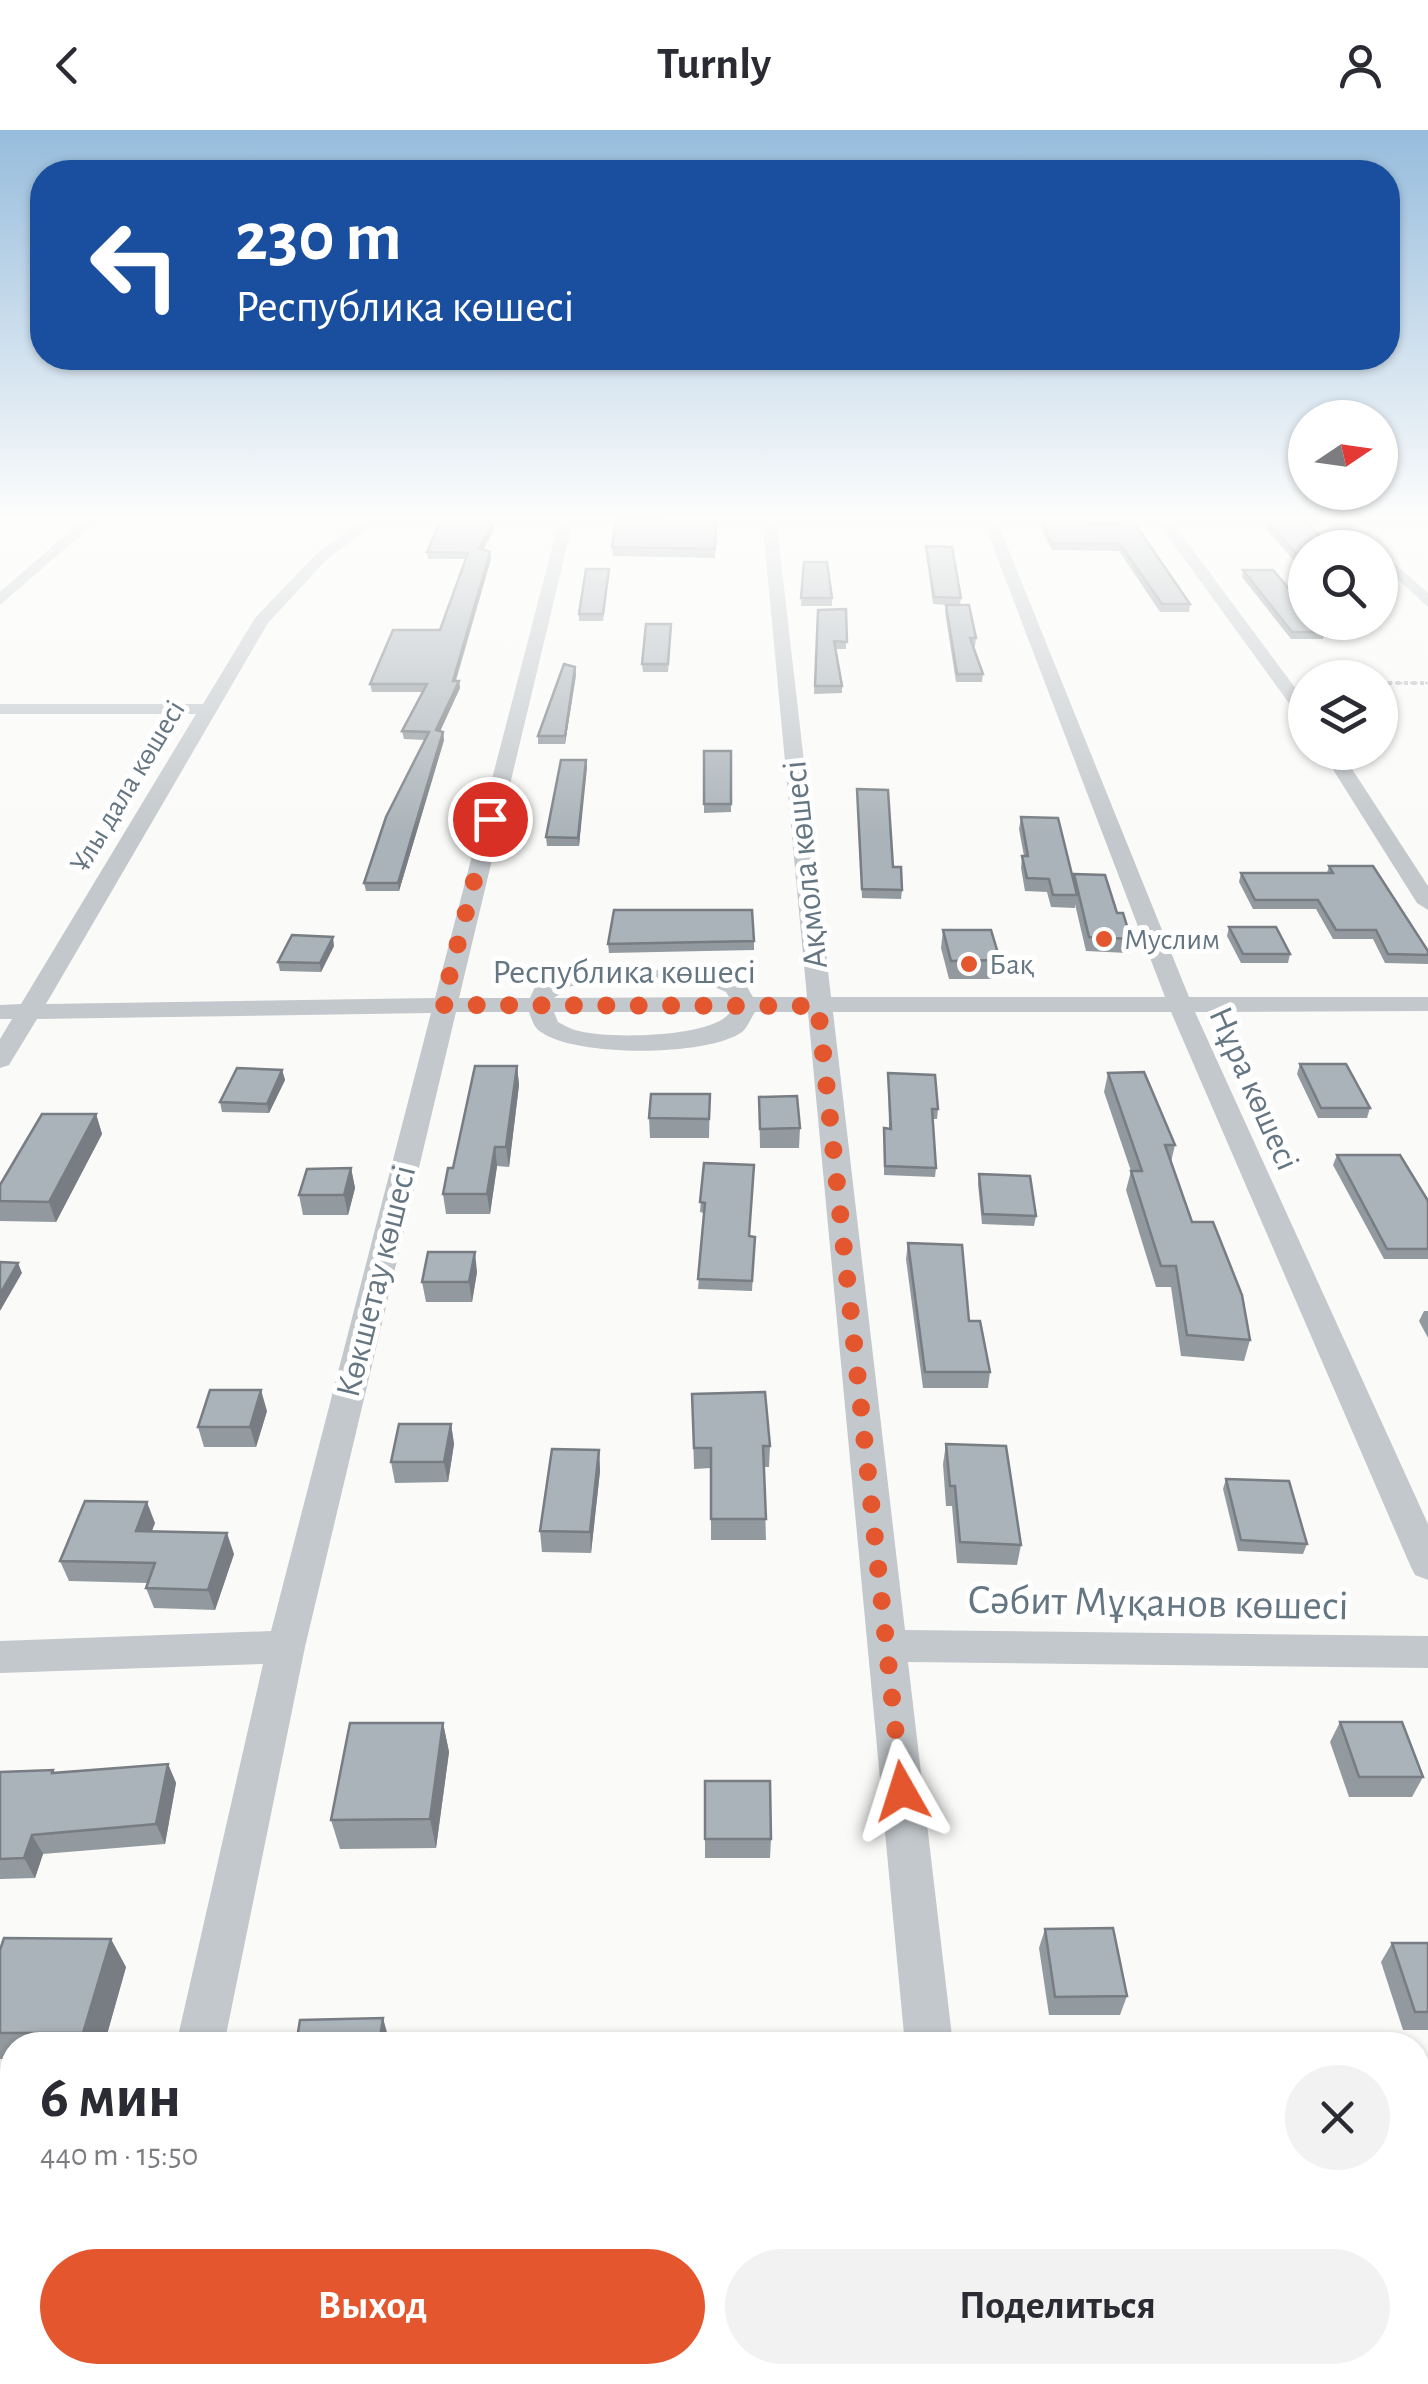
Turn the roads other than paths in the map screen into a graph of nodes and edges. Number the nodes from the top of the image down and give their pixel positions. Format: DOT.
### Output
graph roads {
  1 [pos="259,625"];
  2 [pos="539,625"];
  3 [pos="780,625"];
  4 [pos="1031,625"];
  5 [pos="1239,625"];
  6 [pos="1288,690"];
  7 [pos="0,709"];
  8 [pos="209,709"];
  9 [pos="1342,770"];
  10 [pos="1428,903"];
  11 [pos="1428,1004"];
  12 [pos="442,1005"];
  13 [pos="539,1006"];
  14 [pos="746,1006"];
  15 [pos="818,1006"];
  16 [pos="1181,1007"];
  17 [pos="0,1012"];
  18 [pos="26,1012"];
  19 [pos="0,1060"];
  20 [pos="1428,1566"];
  21 [pos="887,1646"];
  22 [pos="286,1647"];
  23 [pos="1428,1652"];
  24 [pos="0,1657"];
  25 [pos="203,2032"];
  26 [pos="929,2032"];
  1 -- 8 [label="street, Ұлы дала көшесі"];
  2 -- 12 [label="street, Көкшетау көшесі"];
  3 -- 15 [label="street, Ақмола көшесі"];
  4 -- 16 [label="street, Нұра көшесі"];
  5 -- 6 [label="street"];
  7 -- 8 [label="street"];
  8 -- 18 [label="street, Ұлы дала көшесі"];
  9 -- 10 [label="street"];
  11 -- 16 [label="street, Республика көшесі"];
  12 -- 13 [label="street, Республика көшесі"];
  12 -- 18 [label="street, Республика көшесі"];
  12 -- 22 [label="street, Көкшетау көшесі"];
  13 -- 14 [label="street, Республика көшесі"];
  13 -- 14 [label="street"];
  14 -- 15 [label="street, Республика көшесі"];
  15 -- 16 [label="street, Республика көшесі"];
  15 -- 21 [label="street, Ақмола көшесі"];
  16 -- 20 [label="street, Нұра көшесі"];
  17 -- 18 [label="street, Республика көшесі"];
  18 -- 19 [label="street, Ұлы дала көшесі"];
  21 -- 23 [label="street, Сәбит Мұқанов көшесі"];
  21 -- 26 [label="street, Ақмола көшесі"];
  22 -- 24 [label="street"];
  22 -- 25 [label="street, Көкшетау көшесі"];
}
